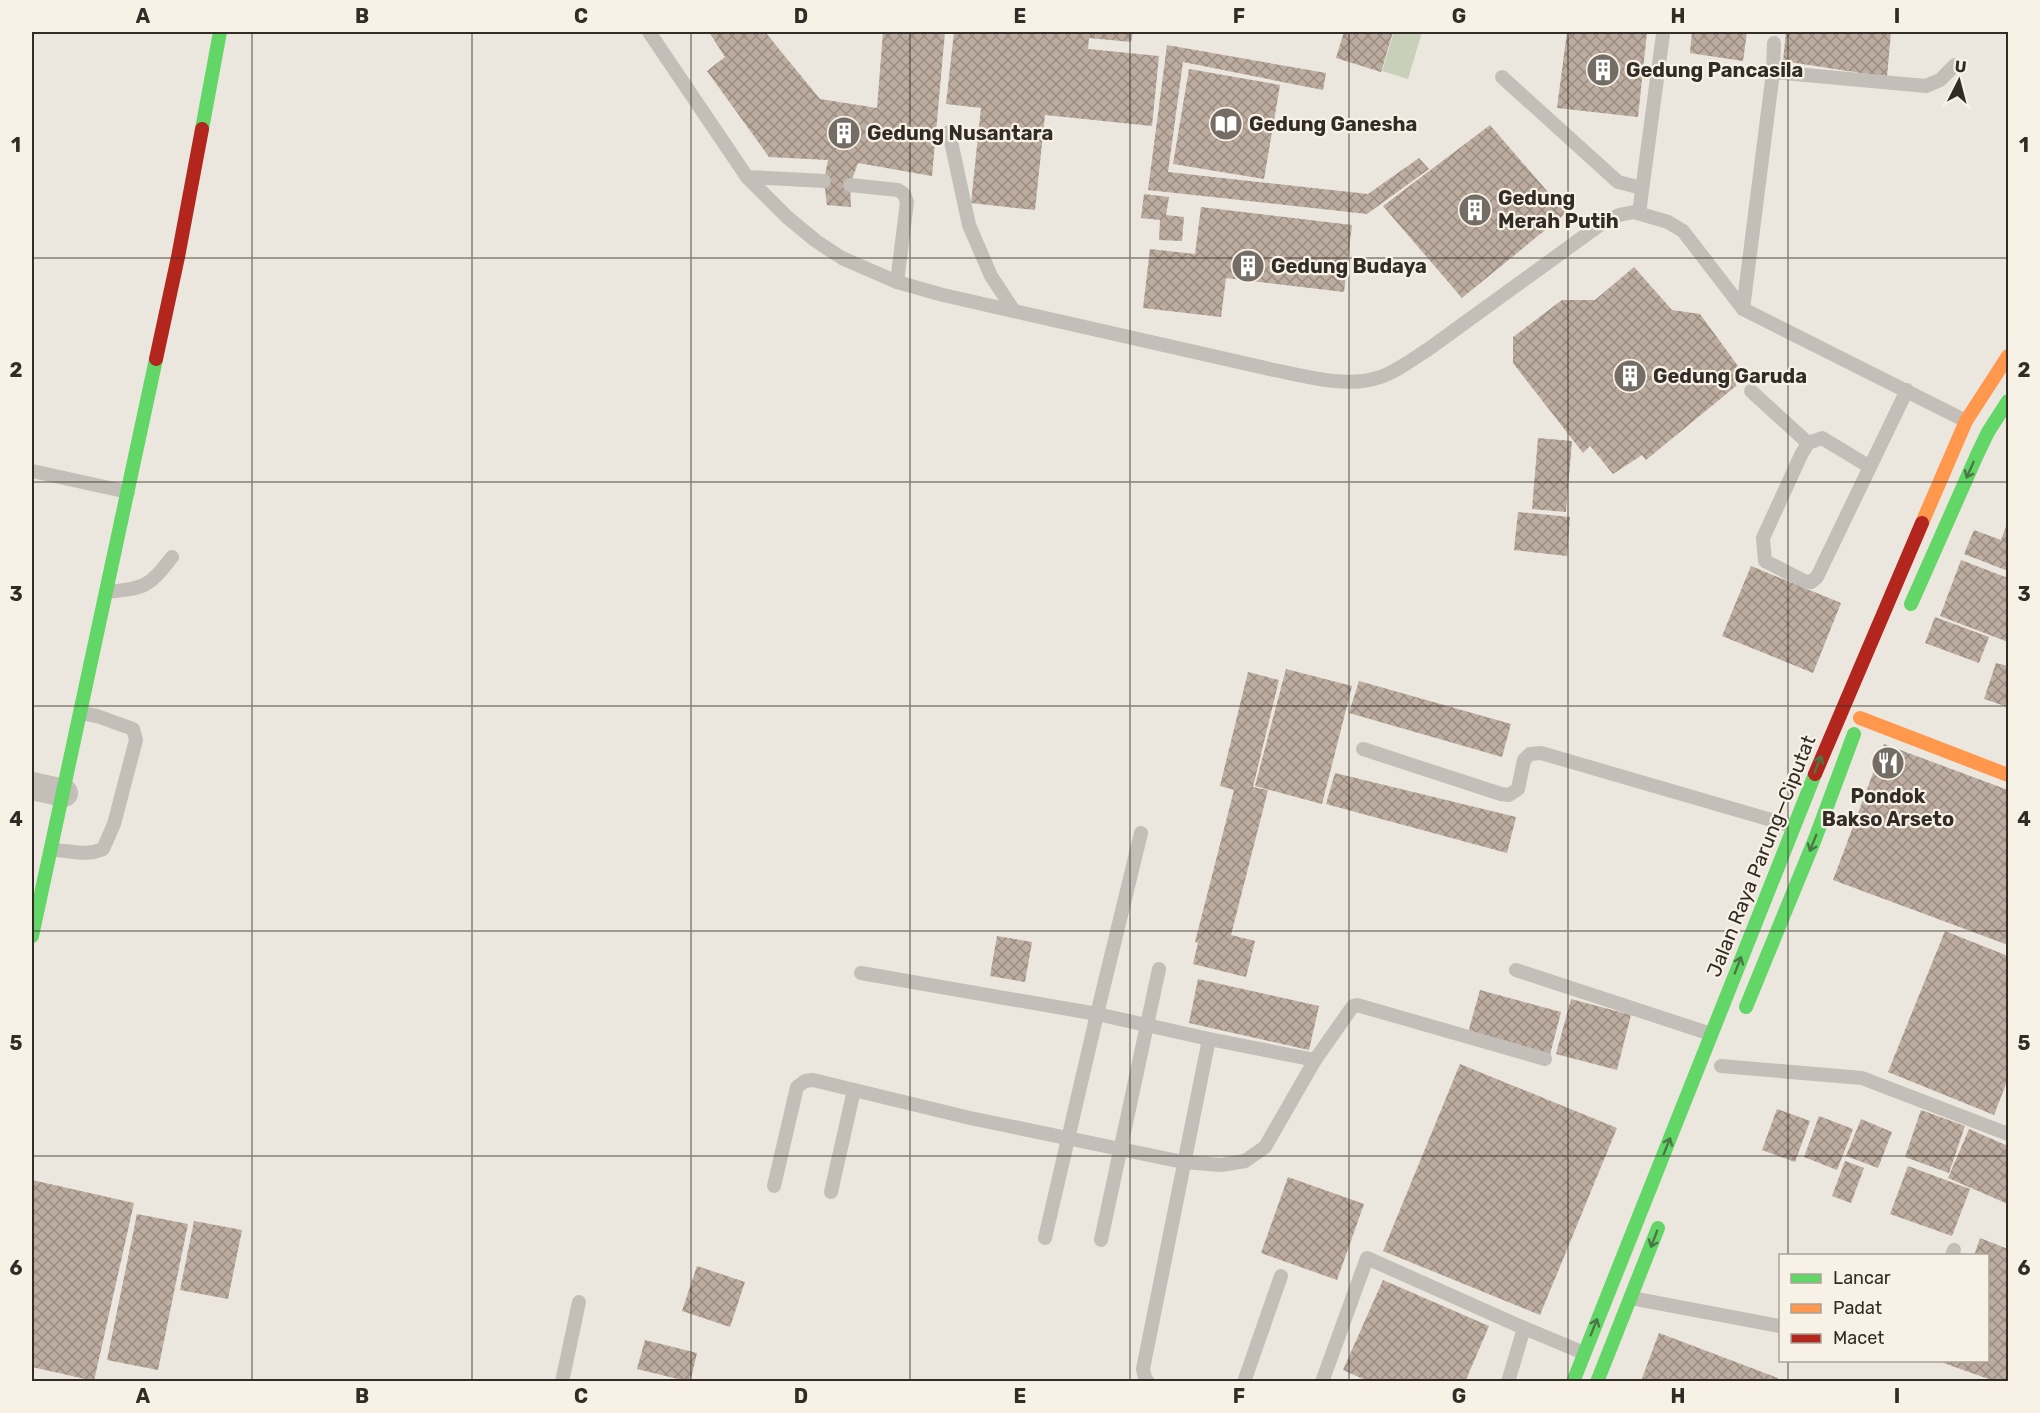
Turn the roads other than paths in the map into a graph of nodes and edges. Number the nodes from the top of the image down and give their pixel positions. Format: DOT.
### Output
graph roads {
  1 [pos="220,32"];
  2 [pos="650,32"];
  3 [pos="1663,34"];
  4 [pos="1774,43"];
  5 [pos="1955,65"];
  6 [pos="1773,72"];
  7 [pos="1502,77"];
  8 [pos="949,132"];
  9 [pos="747,177"];
  10 [pos="824,181"];
  11 [pos="850,185"];
  12 [pos="1642,188"];
  13 [pos="1639,213"];
  14 [pos="897,282"];
  15 [pos="1743,309"];
  16 [pos="1014,311"];
  17 [pos="2008,356"];
  18 [pos="1907,390"];
  19 [pos="1751,391"];
  20 [pos="2008,401"];
  21 [pos="1966,421"];
  22 [pos="1988,432"];
  23 [pos="1808,443"];
  24 [pos="1870,467"];
  25 [pos="32,471"];
  26 [pos="128,492"];
  27 [pos="172,557"];
  28 [pos="106,592"];
  29 [pos="1907,613"];
  30 [pos="81,713"];
  31 [pos="1363,749"];
  32 [pos="2008,775"];
  33 [pos="32,786"];
  34 [pos="64,793"];
  35 [pos="1792,826"];
  36 [pos="1141,834"];
  37 [pos="51,850"];
  38 [pos="32,936"];
  39 [pos="1158,969"];
  40 [pos="1516,970"];
  41 [pos="861,973"];
  42 [pos="1097,1014"];
  43 [pos="1739,1023"];
  44 [pos="1147,1024"];
  45 [pos="1712,1034"];
  46 [pos="1209,1039"];
  47 [pos="1545,1059"];
  48 [pos="1315,1060"];
  49 [pos="1721,1066"];
  50 [pos="854,1090"];
  51 [pos="2008,1134"];
  52 [pos="1069,1137"];
  53 [pos="1121,1149"];
  54 [pos="1183,1162"];
  55 [pos="774,1186"];
  56 [pos="831,1192"];
  57 [pos="1665,1210"];
  58 [pos="1045,1238"];
  59 [pos="1101,1240"];
  60 [pos="1281,1276"];
  61 [pos="1631,1298"];
  62 [pos="579,1302"];
  63 [pos="1779,1326"];
  64 [pos="1524,1328"];
  65 [pos="1584,1353"];
  66 [pos="562,1382"];
  67 [pos="1148,1382"];
  68 [pos="1244,1382"];
  69 [pos="1322,1382"];
  70 [pos="1508,1382"];
  71 [pos="1573,1382"];
  72 [pos="1597,1382"];
  1 -- 26 [label="main road"];
  2 -- 9 [label="lane"];
  3 -- 12 [label="lane"];
  4 -- 6 [label="lane"];
  5 -- 6 [label="lane"];
  6 -- 15 [label="lane"];
  7 -- 12 [label="lane"];
  8 -- 16 [label="lane"];
  9 -- 10 [label="lane"];
  9 -- 14 [label="lane"];
  11 -- 14 [label="lane"];
  12 -- 13 [label="lane"];
  13 -- 15 [label="lane"];
  13 -- 16 [label="lane"];
  14 -- 16 [label="lane"];
  15 -- 18 [label="lane"];
  17 -- 21 [label="main road, Jalan Raya Parung—Ciputat"];
  18 -- 21 [label="lane"];
  18 -- 24 [label="lane"];
  19 -- 23 [label="lane"];
  20 -- 22 [label="main road"];
  21 -- 22 [label="lane"];
  35 -- 21 [label="main road, Jalan Raya Parung—Ciputat, one-way"];
  22 -- 29 [label="main road, one-way"];
  23 -- 24 [label="lane"];
  23 -- 24 [label="lane"];
  25 -- 26 [label="lane"];
  26 -- 28 [label="main road"];
  27 -- 28 [label="lane"];
  28 -- 30 [label="main road"];
  30 -- 34 [label="main road"];
  30 -- 37 [label="lane"];
  31 -- 35 [label="lane"];
  32 -- 43 [label="main road, Jalan Raya Parung—Ciputat, one-way"];
  33 -- 34 [label="street"];
  34 -- 37 [label="main road"];
  45 -- 35 [label="main road, Jalan Raya Parung—Ciputat, one-way"];
  36 -- 42 [label="lane"];
  37 -- 38 [label="main road"];
  39 -- 44 [label="lane"];
  40 -- 45 [label="lane"];
  41 -- 42 [label="lane"];
  42 -- 44 [label="lane"];
  42 -- 52 [label="lane"];
  44 -- 46 [label="lane"];
  44 -- 53 [label="lane"];
  65 -- 45 [label="main road, Jalan Raya Parung—Ciputat, one-way"];
  46 -- 48 [label="lane"];
  46 -- 54 [label="lane"];
  47 -- 48 [label="lane"];
  48 -- 54 [label="lane"];
  49 -- 51 [label="lane"];
  50 -- 52 [label="lane"];
  50 -- 55 [label="lane"];
  50 -- 56 [label="lane"];
  52 -- 53 [label="lane"];
  52 -- 58 [label="lane"];
  53 -- 54 [label="lane"];
  53 -- 59 [label="lane"];
  54 -- 67 [label="lane"];
  57 -- 61 [label="main road, one-way"];
  60 -- 68 [label="lane"];
  61 -- 63 [label="lane"];
  61 -- 72 [label="main road"];
  62 -- 66 [label="lane"];
  64 -- 65 [label="lane"];
  64 -- 69 [label="lane"];
  64 -- 70 [label="lane"];
  65 -- 71 [label="main road, Jalan Raya Parung—Ciputat"];
}
